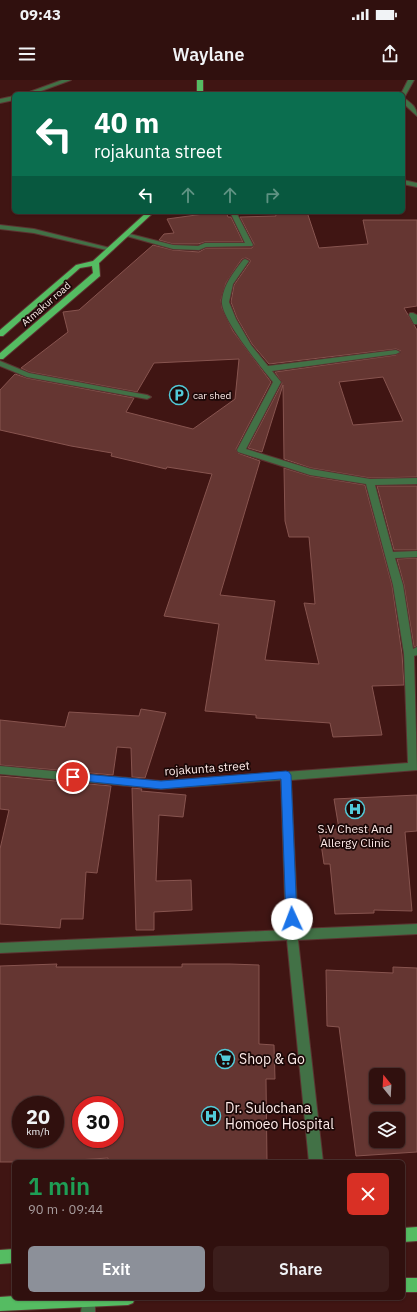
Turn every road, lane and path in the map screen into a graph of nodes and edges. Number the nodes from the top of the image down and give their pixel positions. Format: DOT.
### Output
graph roads {
  1 [pos="68,80"];
  2 [pos="200,80"];
  3 [pos="411,80"];
  4 [pos="33,92"];
  5 [pos="200,92"];
  6 [pos="405,93"];
  7 [pos="12,98"];
  8 [pos="0,101"];
  9 [pos="405,102"];
  10 [pos="417,114"];
  11 [pos="405,182"];
  12 [pos="417,185"];
  13 [pos="149,214"];
  14 [pos="234,214"];
  15 [pos="0,227"];
  16 [pos="126,235"];
  17 [pos="111,249"];
  18 [pos="245,261"];
  19 [pos="95,263"];
  20 [pos="412,315"];
  21 [pos="417,322"];
  22 [pos="0,334"];
  23 [pos="396,352"];
  24 [pos="0,357"];
  25 [pos="0,363"];
  26 [pos="266,369"];
  27 [pos="147,397"];
  28 [pos="417,480"];
  29 [pos="370,482"];
  30 [pos="417,554"];
  31 [pos="390,555"];
  32 [pos="413,652"];
  33 [pos="415,766"];
  34 [pos="0,770"];
  35 [pos="286,775"];
  36 [pos="417,929"];
  37 [pos="292,935"];
  38 [pos="0,948"];
  39 [pos="316,1160"];
  40 [pos="417,1234"];
  41 [pos="405,1235"];
  42 [pos="12,1256"];
  43 [pos="0,1257"];
  44 [pos="405,1285"];
  45 [pos="417,1285"];
  46 [pos="118,1300"];
  47 [pos="0,1304"];
  48 [pos="89,1306"];
  1 -- 4 [label="street"];
  2 -- 5 [label="main road"];
  3 -- 6 [label="street"];
  7 -- 8 [label="street"];
  9 -- 10 [label="street"];
  11 -- 12 [label="street"];
  13 -- 16 [label="main road"];
  14 -- 16 [label="street"];
  15 -- 17 [label="street"];
  16 -- 17 [label="main road"];
  17 -- 19 [label="main road"];
  18 -- 26 [label="street"];
  19 -- 22 [label="main road"];
  19 -- 24 [label="main road, Atmakur road"];
  20 -- 21 [label="street"];
  23 -- 26 [label="street"];
  25 -- 27 [label="street"];
  26 -- 29 [label="street"];
  28 -- 29 [label="street"];
  29 -- 31 [label="street"];
  30 -- 31 [label="street"];
  31 -- 32 [label="street"];
  32 -- 33 [label="street"];
  33 -- 35 [label="street, rojakunta street"];
  34 -- 35 [label="street, rojakunta street"];
  35 -- 37 [label="street"];
  36 -- 37 [label="street"];
  37 -- 38 [label="street"];
  37 -- 39 [label="street"];
  40 -- 41 [label="main road"];
  42 -- 43 [label="main road"];
  44 -- 45 [label="main road"];
  46 -- 48 [label="main road"];
  47 -- 48 [label="main road"];
}
